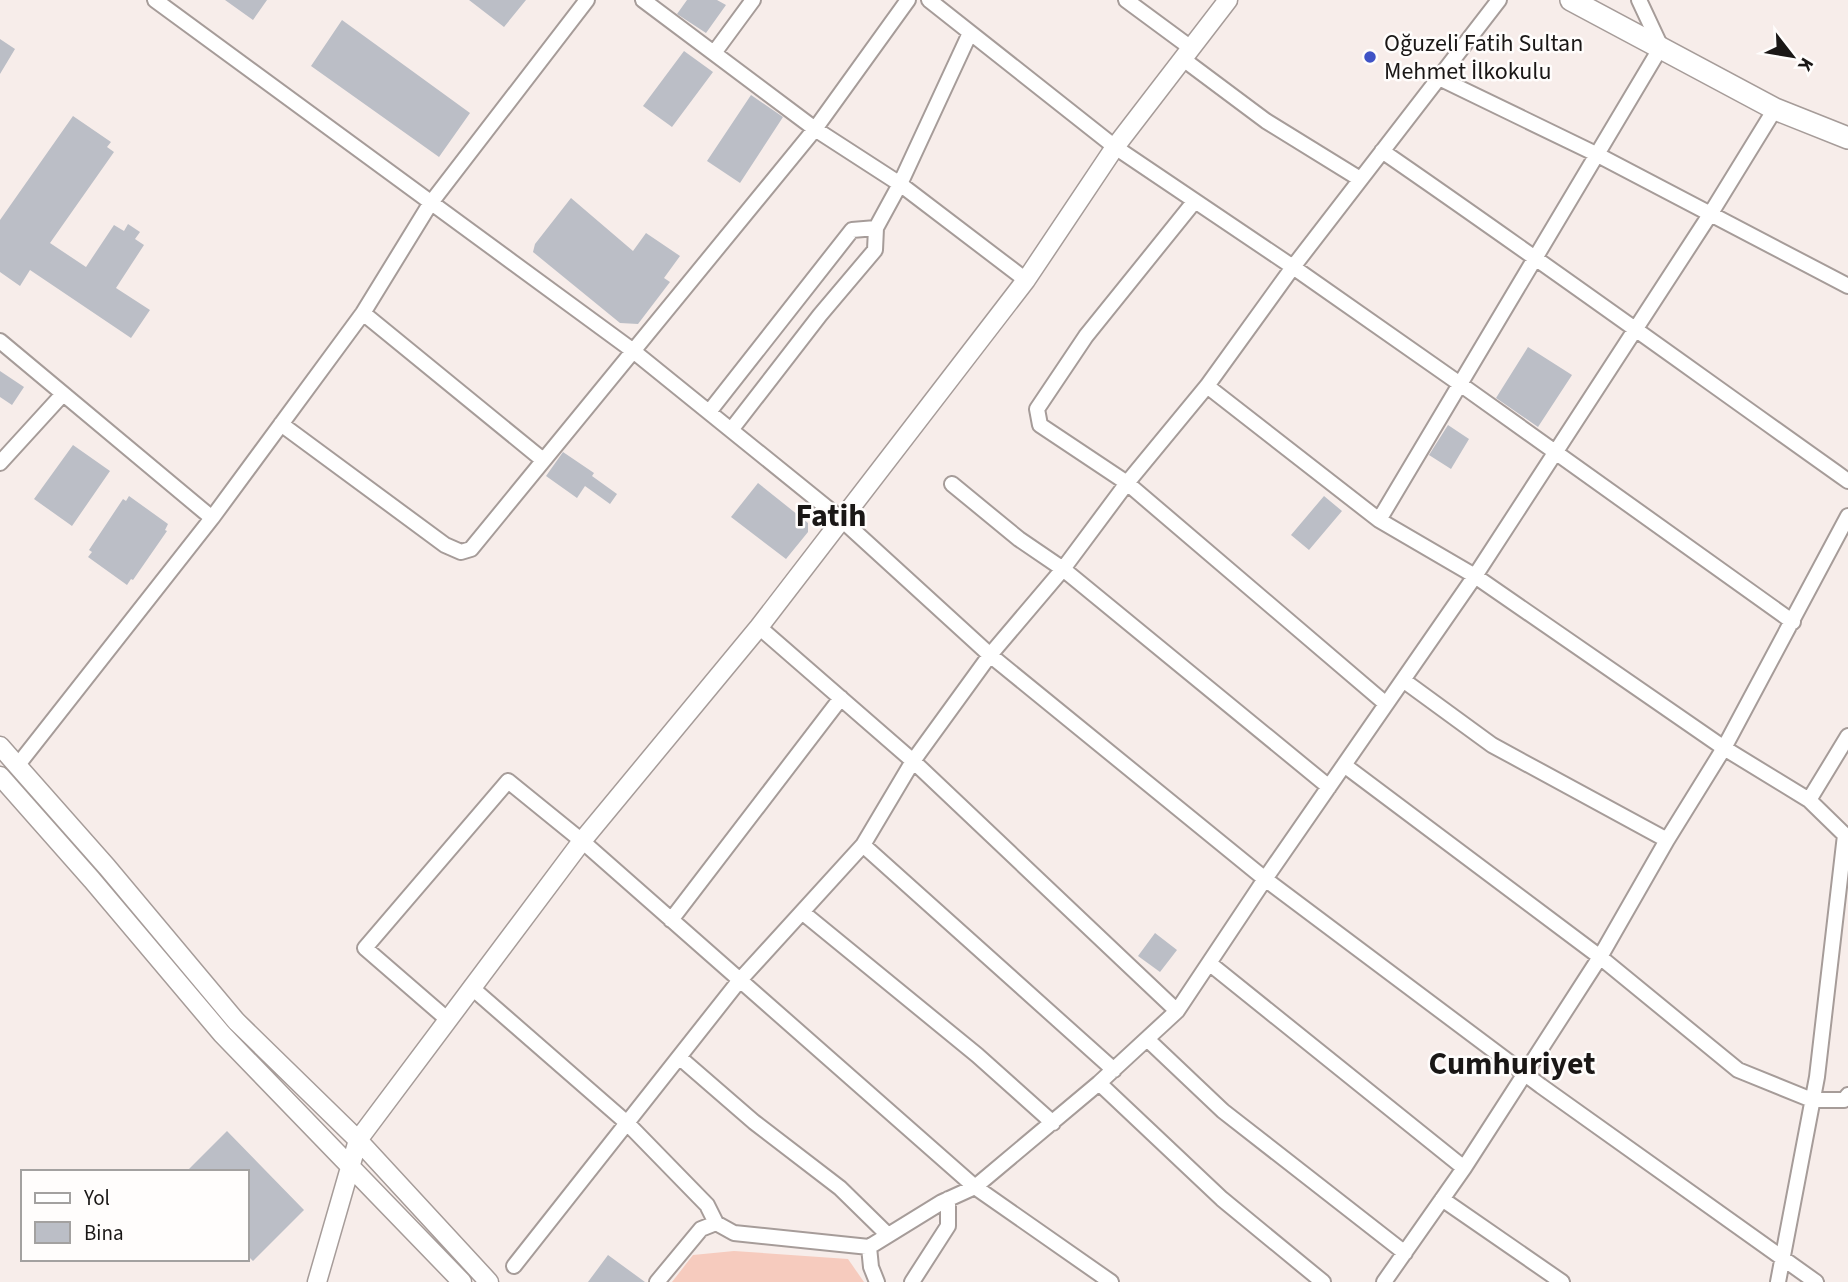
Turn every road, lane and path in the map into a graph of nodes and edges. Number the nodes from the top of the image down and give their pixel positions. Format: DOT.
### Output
graph roads {
  1 [pos="155,0"];
  2 [pos="587,0"];
  3 [pos="643,0"];
  4 [pos="753,0"];
  5 [pos="908,0"];
  6 [pos="929,0"];
  7 [pos="1126,0"];
  8 [pos="1228,0"];
  9 [pos="1499,0"];
  10 [pos="1571,0"];
  11 [pos="1599,0"];
  12 [pos="1639,0"];
  13 [pos="970,33"];
  14 [pos="1661,47"];
  15 [pos="713,53"];
  16 [pos="1187,54"];
  17 [pos="1438,78"];
  18 [pos="1775,109"];
  19 [pos="815,129"];
  20 [pos="1848,138"];
  21 [pos="1115,148"];
  22 [pos="1382,151"];
  23 [pos="1596,154"];
  24 [pos="1360,180"];
  25 [pos="900,184"];
  26 [pos="1194,202"];
  27 [pos="430,204"];
  28 [pos="1711,214"];
  29 [pos="876,228"];
  30 [pos="1535,256"];
  31 [pos="1293,267"];
  32 [pos="1027,280"];
  33 [pos="1848,286"];
  34 [pos="363,313"];
  35 [pos="1634,330"];
  36 [pos="0,341"];
  37 [pos="632,350"];
  38 [pos="1460,384"];
  39 [pos="1207,386"];
  40 [pos="63,394"];
  41 [pos="709,412"];
  42 [pos="281,424"];
  43 [pos="731,430"];
  44 [pos="1556,452"];
  45 [pos="543,460"];
  46 [pos="0,463"];
  47 [pos="1848,481"];
  48 [pos="1127,483"];
  49 [pos="952,484"];
  50 [pos="1848,516"];
  51 [pos="212,518"];
  52 [pos="841,519"];
  53 [pos="1379,520"];
  54 [pos="1063,569"];
  55 [pos="1475,576"];
  56 [pos="1793,622"];
  57 [pos="759,627"];
  58 [pos="990,655"];
  59 [pos="1403,680"];
  60 [pos="841,698"];
  61 [pos="1386,704"];
  62 [pos="1848,736"];
  63 [pos="0,746"];
  64 [pos="1724,748"];
  65 [pos="913,761"];
  66 [pos="1344,765"];
  67 [pos="17,766"];
  68 [pos="0,776"];
  69 [pos="1329,787"];
  70 [pos="1809,800"];
  71 [pos="1846,836"];
  72 [pos="1667,840"];
  73 [pos="582,841"];
  74 [pos="863,845"];
  75 [pos="1265,879"];
  76 [pos="802,912"];
  77 [pos="671,920"];
  78 [pos="1600,957"];
  79 [pos="1209,963"];
  80 [pos="739,981"];
  81 [pos="471,986"];
  82 [pos="1177,1011"];
  83 [pos="447,1019"];
  84 [pos="1147,1039"];
  85 [pos="679,1057"];
  86 [pos="1114,1070"];
  87 [pos="1524,1073"];
  88 [pos="1098,1083"];
  89 [pos="1848,1095"];
  90 [pos="1812,1100"];
  91 [pos="627,1123"];
  92 [pos="1053,1123"];
  93 [pos="358,1140"];
  94 [pos="351,1166"];
  95 [pos="1464,1168"];
  96 [pos="975,1186"];
  97 [pos="948,1199"];
  98 [pos="1442,1199"];
  99 [pos="716,1223"];
  100 [pos="888,1236"];
  101 [pos="869,1247"];
  102 [pos="1405,1253"];
  103 [pos="1782,1259"];
  104 [pos="514,1266"];
  105 [pos="317,1282"];
  106 [pos="462,1282"];
  107 [pos="489,1282"];
  108 [pos="657,1282"];
  109 [pos="877,1282"];
  110 [pos="912,1282"];
  111 [pos="1111,1282"];
  112 [pos="1323,1282"];
  113 [pos="1384,1282"];
  114 [pos="1562,1282"];
  115 [pos="1778,1282"];
  116 [pos="1816,1282"];
  1 -- 27 [label="street"];
  2 -- 27 [label="street"];
  3 -- 15 [label="street"];
  4 -- 15 [label="street"];
  5 -- 19 [label="street"];
  6 -- 13 [label="street"];
  7 -- 16 [label="street"];
  8 -- 16 [label="street"];
  9 -- 17 [label="street"];
  10 -- 14 [label="main road"];
  11 -- 14 [label="main road"];
  12 -- 14 [label="street"];
  13 -- 21 [label="street"];
  13 -- 25 [label="street"];
  14 -- 18 [label="main road"];
  14 -- 23 [label="street"];
  15 -- 19 [label="street"];
  16 -- 21 [label="street"];
  16 -- 24 [label="street"];
  17 -- 22 [label="street"];
  17 -- 23 [label="street"];
  18 -- 20 [label="main road"];
  18 -- 28 [label="street"];
  19 -- 25 [label="street"];
  19 -- 37 [label="street"];
  21 -- 26 [label="street"];
  21 -- 32 [label="street"];
  22 -- 24 [label="street"];
  22 -- 30 [label="street"];
  23 -- 28 [label="street"];
  23 -- 30 [label="street"];
  24 -- 31 [label="street"];
  25 -- 29 [label="street"];
  25 -- 32 [label="street"];
  26 -- 31 [label="street"];
  26 -- 48 [label="street"];
  27 -- 34 [label="street"];
  27 -- 37 [label="street"];
  28 -- 33 [label="street"];
  28 -- 35 [label="street"];
  29 -- 41 [label="street"];
  29 -- 43 [label="street"];
  30 -- 35 [label="street"];
  30 -- 38 [label="street"];
  31 -- 38 [label="street"];
  31 -- 39 [label="street"];
  32 -- 52 [label="street"];
  34 -- 42 [label="street"];
  34 -- 45 [label="street"];
  35 -- 44 [label="street"];
  35 -- 47 [label="street"];
  36 -- 40 [label="street"];
  37 -- 41 [label="street"];
  37 -- 45 [label="street"];
  38 -- 44 [label="street"];
  38 -- 53 [label="street"];
  39 -- 48 [label="street"];
  39 -- 53 [label="street"];
  40 -- 46 [label="street"];
  40 -- 51 [label="street"];
  41 -- 43 [label="street"];
  42 -- 45 [label="street"];
  42 -- 51 [label="street"];
  43 -- 52 [label="street"];
  44 -- 55 [label="street"];
  44 -- 56 [label="street"];
  48 -- 54 [label="street"];
  48 -- 61 [label="street"];
  49 -- 54 [label="street"];
  50 -- 56 [label="street"];
  51 -- 67 [label="street"];
  52 -- 57 [label="street"];
  52 -- 58 [label="street"];
  53 -- 55 [label="street"];
  54 -- 58 [label="street"];
  54 -- 69 [label="street"];
  55 -- 59 [label="street"];
  55 -- 64 [label="street"];
  56 -- 64 [label="street"];
  57 -- 60 [label="street"];
  57 -- 73 [label="street"];
  58 -- 65 [label="street"];
  58 -- 75 [label="street"];
  59 -- 61 [label="street"];
  59 -- 72 [label="street"];
  60 -- 65 [label="street"];
  60 -- 77 [label="street"];
  61 -- 66 [label="street"];
  62 -- 70 [label="street"];
  63 -- 67 [label="street"];
  64 -- 70 [label="street"];
  64 -- 72 [label="street"];
  65 -- 74 [label="street"];
  65 -- 82 [label="street"];
  66 -- 69 [label="street"];
  66 -- 78 [label="street"];
  67 -- 93 [label="street"];
  68 -- 94 [label="street"];
  69 -- 75 [label="street"];
  70 -- 71 [label="street"];
  71 -- 90 [label="street"];
  72 -- 78 [label="street"];
  73 -- 77 [label="street"];
  73 -- 81 [label="street"];
  73 -- 83 [label="street"];
  74 -- 76 [label="street"];
  74 -- 86 [label="street"];
  75 -- 79 [label="street"];
  75 -- 87 [label="street"];
  76 -- 80 [label="street"];
  76 -- 92 [label="street"];
  77 -- 80 [label="street"];
  78 -- 87 [label="street"];
  78 -- 90 [label="street"];
  79 -- 82 [label="street"];
  79 -- 95 [label="street"];
  80 -- 85 [label="street"];
  80 -- 96 [label="street"];
  81 -- 83 [label="street"];
  81 -- 91 [label="street"];
  82 -- 84 [label="street"];
  83 -- 93 [label="street"];
  84 -- 86 [label="street"];
  84 -- 102 [label="street"];
  85 -- 91 [label="street"];
  85 -- 100 [label="street"];
  86 -- 88 [label="street"];
  87 -- 95 [label="street"];
  87 -- 103 [label="street"];
  88 -- 92 [label="street"];
  88 -- 112 [label="street"];
  89 -- 90 [label="street"];
  90 -- 103 [label="street"];
  91 -- 99 [label="street"];
  91 -- 104 [label="street"];
  92 -- 96 [label="street"];
  93 -- 94 [label="street"];
  93 -- 107 [label="street"];
  94 -- 105 [label="street"];
  94 -- 106 [label="street"];
  95 -- 98 [label="street"];
  96 -- 97 [label="street"];
  96 -- 111 [label="street"];
  97 -- 100 [label="street"];
  97 -- 110 [label="street"];
  98 -- 102 [label="street"];
  98 -- 114 [label="street"];
  99 -- 101 [label="street"];
  99 -- 108 [label="street"];
  100 -- 101 [label="street"];
  101 -- 109 [label="street"];
  102 -- 113 [label="street"];
  103 -- 115 [label="street"];
  103 -- 116 [label="street"];
}
